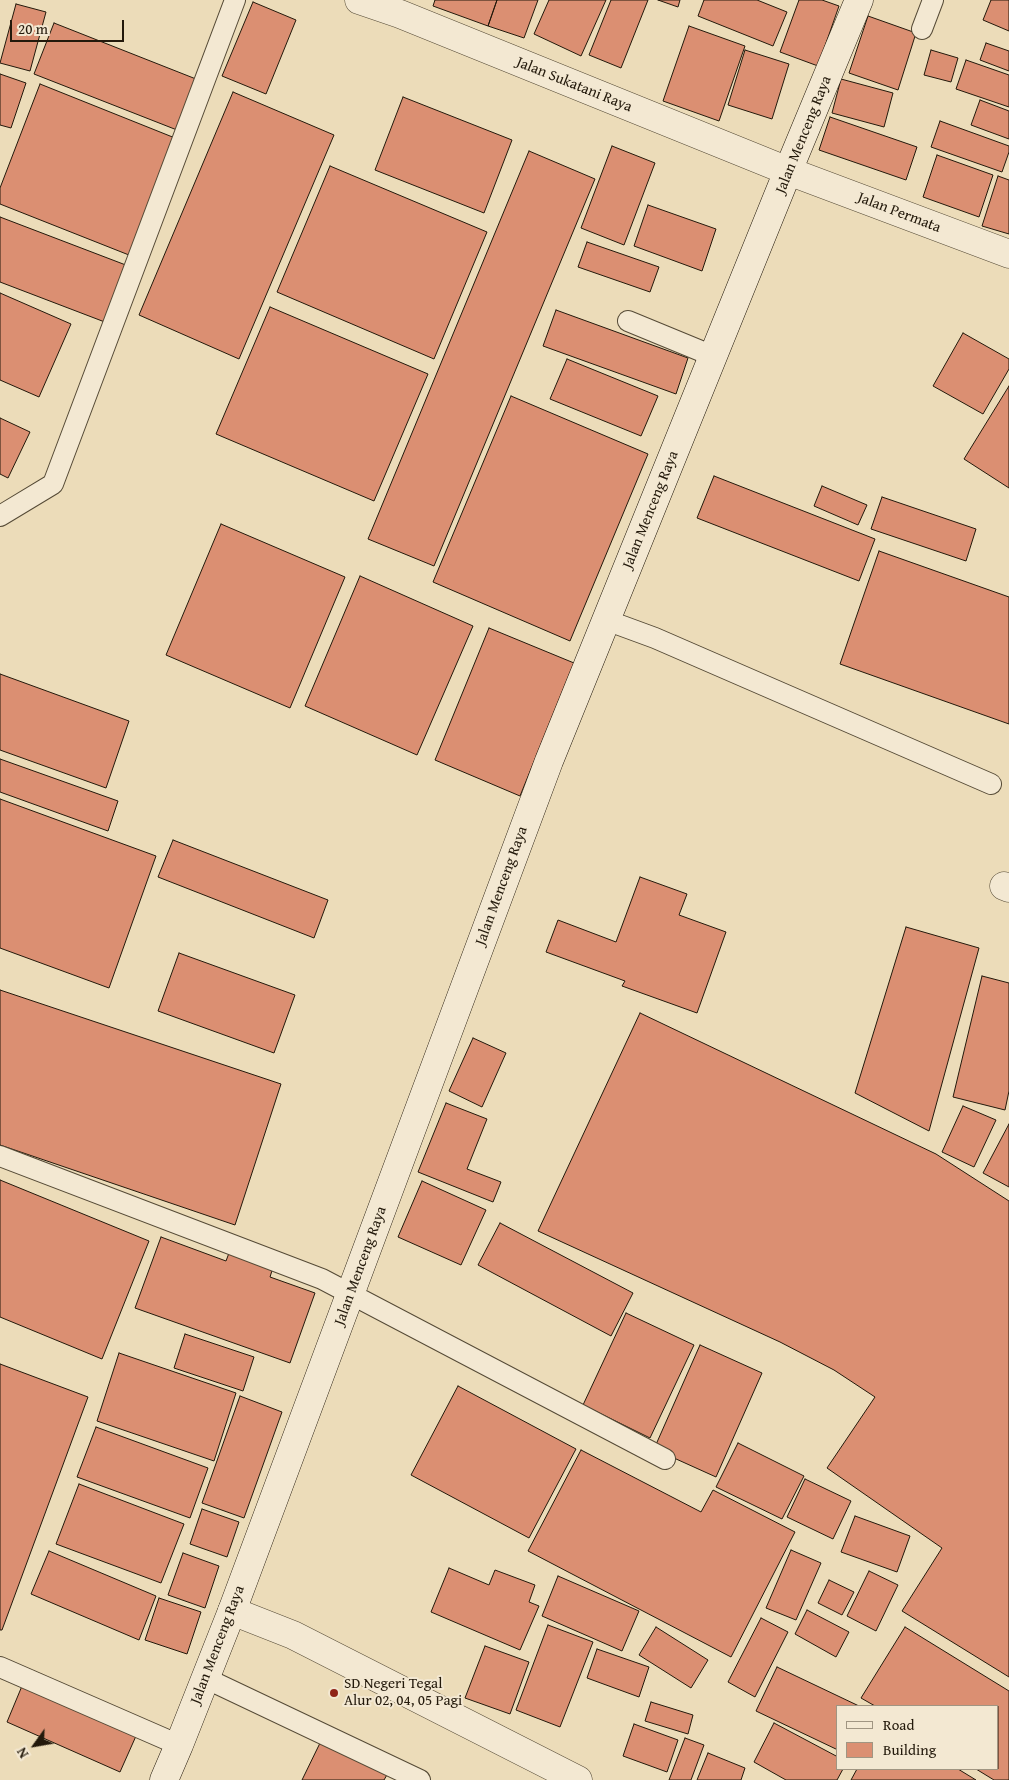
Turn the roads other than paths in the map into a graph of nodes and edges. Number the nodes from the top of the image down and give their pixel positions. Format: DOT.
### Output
graph roads {
  1 [pos="235,0"];
  2 [pos="358,0"];
  3 [pos="860,0"];
  4 [pos="933,0"];
  5 [pos="403,7"];
  6 [pos="922,29"];
  7 [pos="788,171"];
  8 [pos="1009,254"];
  9 [pos="628,321"];
  10 [pos="713,356"];
  11 [pos="0,516"];
  12 [pos="606,620"];
  13 [pos="991,784"];
  14 [pos="0,1156"];
  15 [pos="350,1294"];
  16 [pos="665,1459"];
  17 [pos="232,1611"];
  18 [pos="0,1667"];
  19 [pos="205,1678"];
  20 [pos="179,1745"];
  21 [pos="164,1780"];
  22 [pos="420,1780"];
  23 [pos="578,1780"];
  1 -- 11 [label="lane"];
  2 -- 5 [label="street, Jalan Sukatani Raya"];
  3 -- 7 [label="street, Jalan Menceng Raya"];
  4 -- 6 [label="lane"];
  5 -- 7 [label="street, Jalan Sukatani Raya"];
  7 -- 8 [label="street, Jalan Permata"];
  7 -- 10 [label="street, Jalan Menceng Raya"];
  9 -- 10 [label="lane"];
  10 -- 12 [label="street, Jalan Menceng Raya"];
  12 -- 13 [label="lane"];
  12 -- 15 [label="street, Jalan Menceng Raya"];
  14 -- 15 [label="lane"];
  15 -- 16 [label="lane"];
  15 -- 17 [label="street, Jalan Menceng Raya"];
  17 -- 19 [label="street, Jalan Menceng Raya"];
  17 -- 23 [label="street"];
  18 -- 20 [label="lane"];
  19 -- 20 [label="street, Jalan Menceng Raya"];
  19 -- 22 [label="lane"];
  20 -- 21 [label="street, Jalan Menceng Raya"];
}
